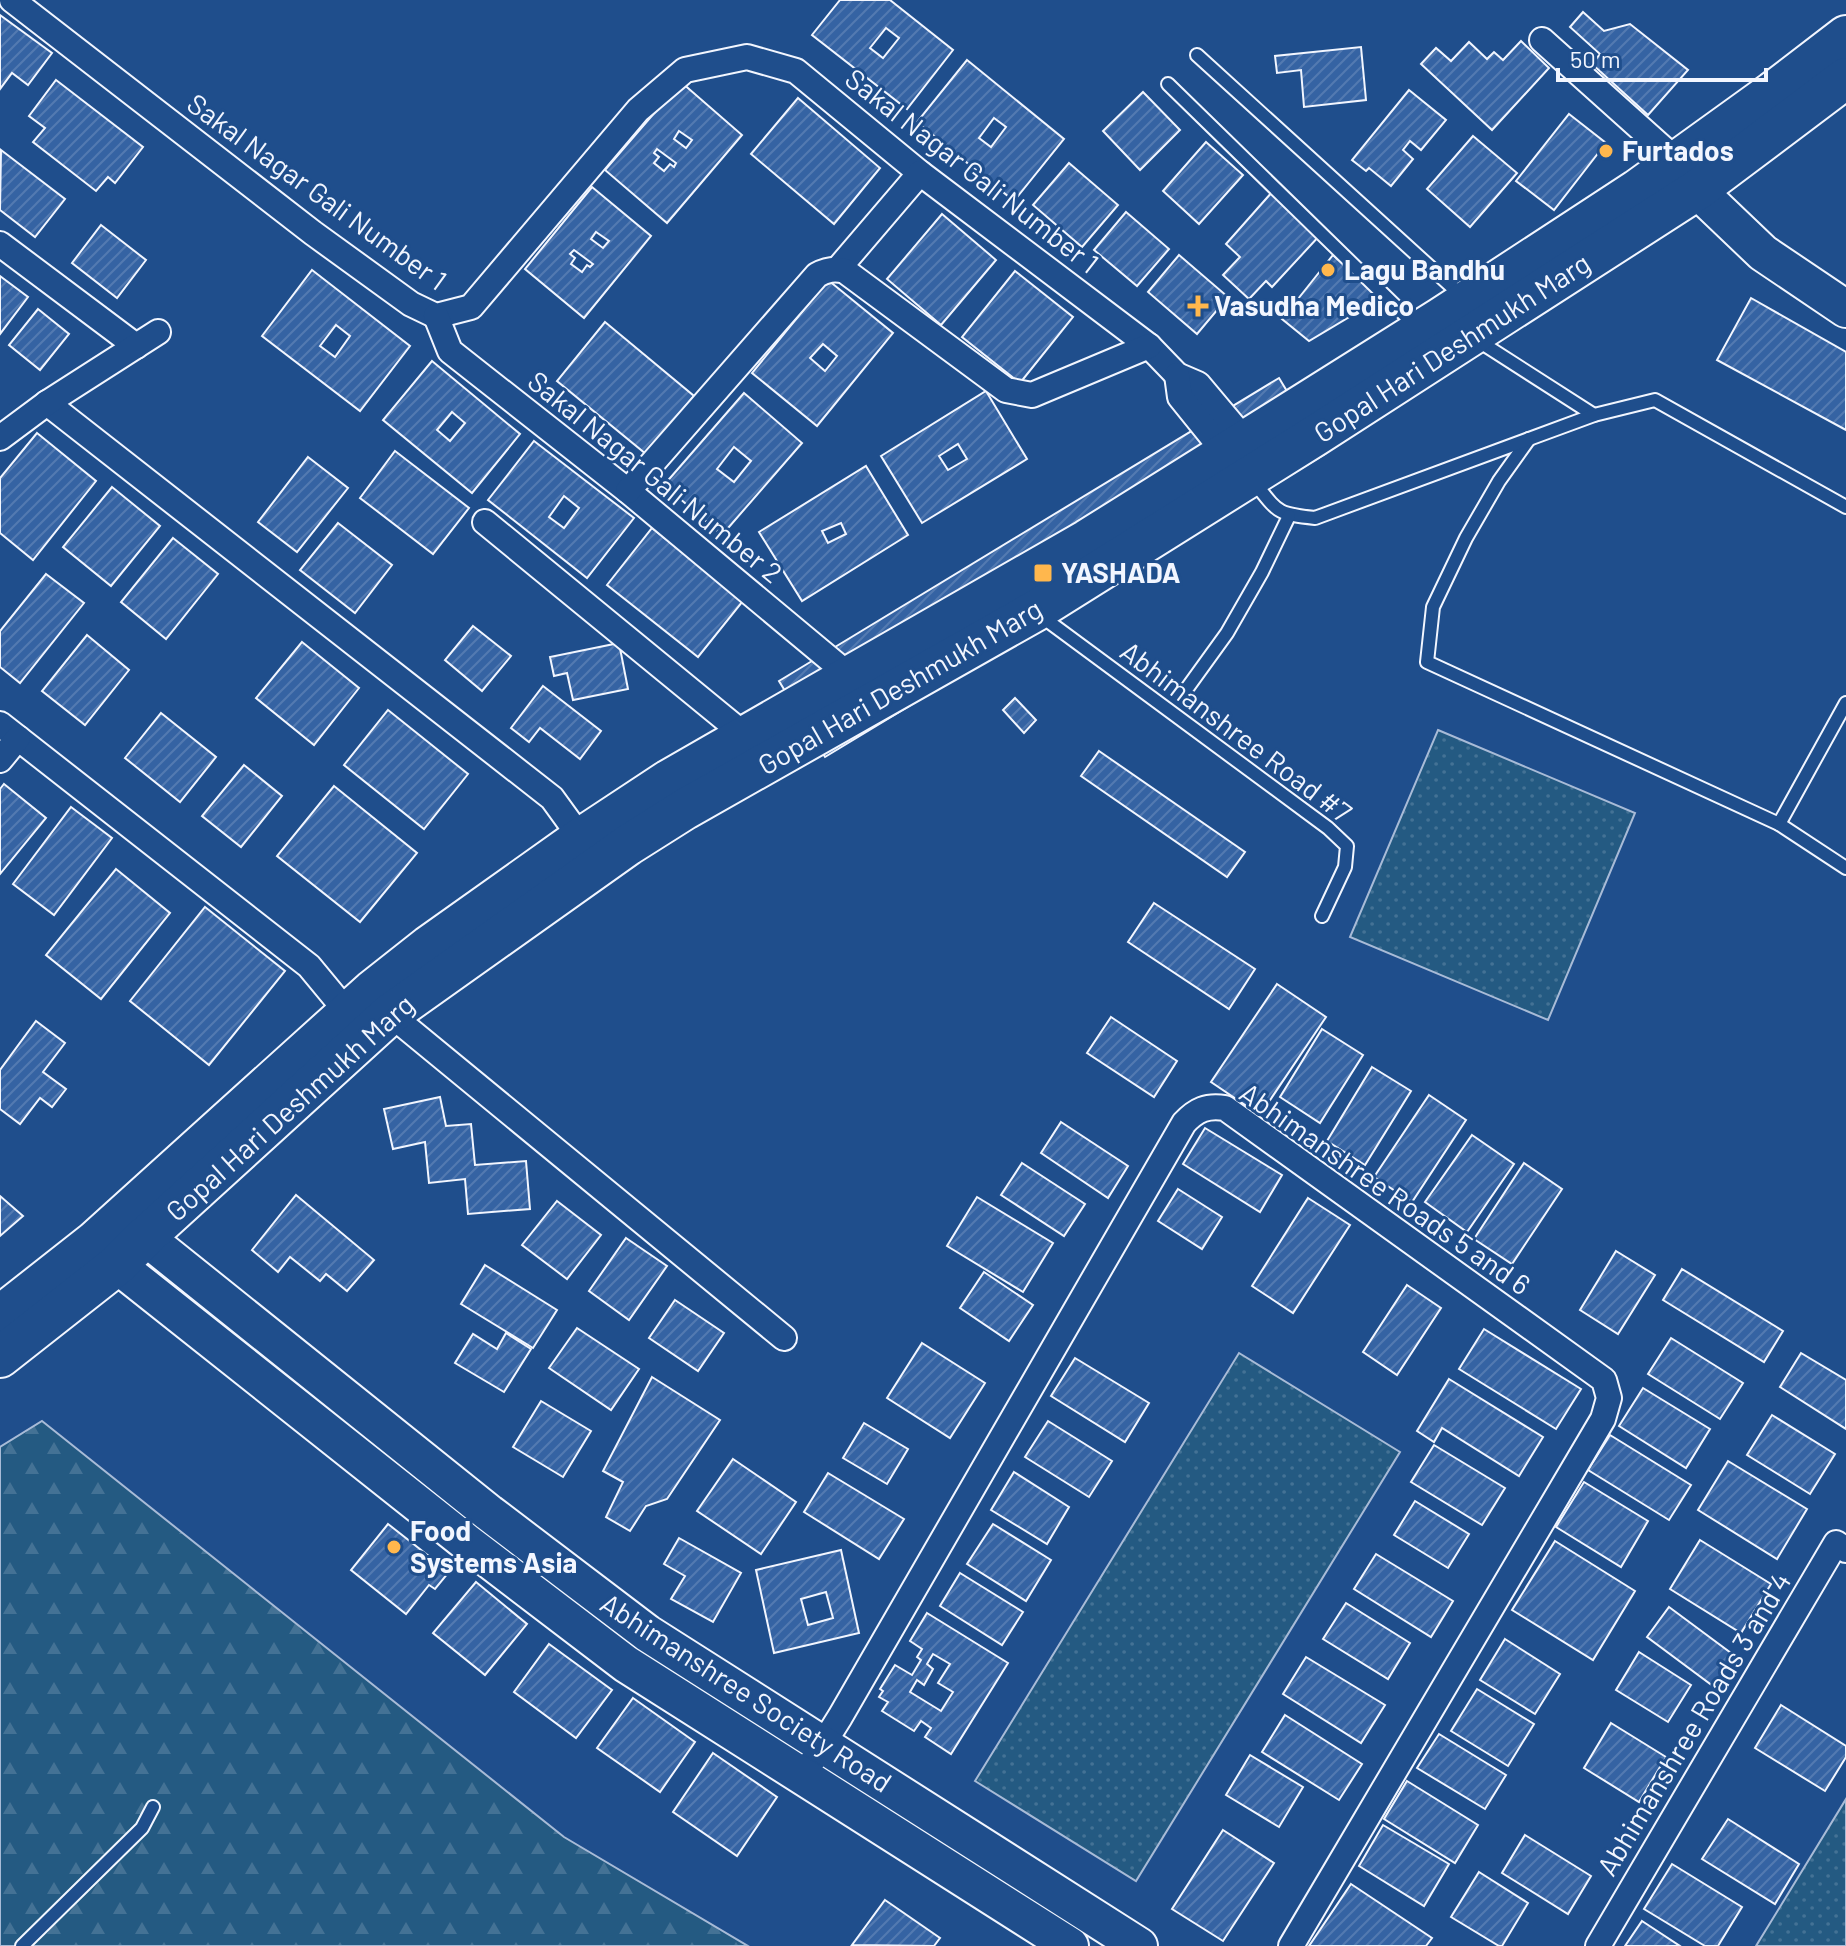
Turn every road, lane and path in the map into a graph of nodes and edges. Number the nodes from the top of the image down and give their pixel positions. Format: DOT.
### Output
graph roads {
  1 [pos="12,0"];
  2 [pos="1846,36"];
  3 [pos="1542,40"];
  4 [pos="1197,55"];
  5 [pos="1846,78"];
  6 [pos="1168,84"];
  7 [pos="920,173"];
  8 [pos="1687,175"];
  9 [pos="0,244"];
  10 [pos="838,269"];
  11 [pos="1846,309"];
  12 [pos="436,316"];
  13 [pos="1469,318"];
  14 [pos="1422,331"];
  15 [pos="158,332"];
  16 [pos="136,346"];
  17 [pos="1149,346"];
  18 [pos="47,403"];
  19 [pos="1594,415"];
  20 [pos="0,438"];
  21 [pos="1529,439"];
  22 [pos="1240,457"];
  23 [pos="628,491"];
  24 [pos="1846,507"];
  25 [pos="1289,516"];
  26 [pos="485,522"];
  27 [pos="1035,611"];
  28 [pos="850,676"];
  29 [pos="1188,687"];
  30 [pos="1846,703"];
  31 [pos="9,731"];
  32 [pos="746,736"];
  33 [pos="0,760"];
  34 [pos="1779,824"];
  35 [pos="587,854"];
  36 [pos="1846,868"];
  37 [pos="1322,916"];
  38 [pos="347,1012"];
  39 [pos="390,1014"];
  40 [pos="120,1240"];
  41 [pos="0,1316"];
  42 [pos="784,1338"];
  43 [pos="0,1357"];
  44 [pos="1843,1539"];
  45 [pos="822,1744"];
  46 [pos="803,1776"];
  47 [pos="153,1807"];
  48 [pos="22,1946"];
  49 [pos="1070,1946"];
  50 [pos="1139,1946"];
  51 [pos="1291,1946"];
  52 [pos="1598,1946"];
  1 -- 12 [label="street, Sakal Nagar Gali Number 1"];
  2 -- 8 [label="main road, Gopal Hari Deshmukh Marg"];
  3 -- 8 [label="street"];
  4 -- 13 [label="lane"];
  5 -- 8 [label="main road, Gopal Hari Deshmukh Marg"];
  6 -- 14 [label="lane"];
  7 -- 10 [label="street"];
  7 -- 12 [label="street, Sakal Nagar Gali Number 1"];
  7 -- 17 [label="street, Sakal Nagar Gali Number 1"];
  8 -- 11 [label="street"];
  8 -- 13 [label="main road, Gopal Hari Deshmukh Marg"];
  9 -- 16 [label="street"];
  10 -- 17 [label="street"];
  10 -- 23 [label="street"];
  12 -- 23 [label="street, Sakal Nagar Gali Number 2"];
  13 -- 14 [label="main road, Gopal Hari Deshmukh Marg"];
  13 -- 19 [label="lane"];
  13 -- 22 [label="main road, Gopal Hari Deshmukh Marg"];
  14 -- 22 [label="main road, Gopal Hari Deshmukh Marg"];
  15 -- 16 [label="street"];
  16 -- 18 [label="street"];
  17 -- 22 [label="street, Sakal Nagar Gali Number 1"];
  18 -- 20 [label="street"];
  18 -- 35 [label="street"];
  19 -- 21 [label="lane"];
  19 -- 24 [label="lane"];
  21 -- 25 [label="lane"];
  21 -- 34 [label="lane"];
  22 -- 25 [label="lane"];
  22 -- 27 [label="main road, Gopal Hari Deshmukh Marg"];
  22 -- 28 [label="main road, Gopal Hari Deshmukh Marg"];
  23 -- 28 [label="street, Sakal Nagar Gali Number 2"];
  25 -- 29 [label="lane"];
  26 -- 32 [label="street"];
  27 -- 35 [label="main road, Gopal Hari Deshmukh Marg"];
  27 -- 37 [label="lane, Abhimanshree Road #7"];
  28 -- 32 [label="main road, Gopal Hari Deshmukh Marg"];
  30 -- 34 [label="lane"];
  31 -- 33 [label="street"];
  31 -- 38 [label="street"];
  32 -- 35 [label="main road, Gopal Hari Deshmukh Marg"];
  34 -- 36 [label="lane"];
  35 -- 38 [label="main road, Gopal Hari Deshmukh Marg"];
  35 -- 39 [label="main road, Gopal Hari Deshmukh Marg"];
  38 -- 40 [label="main road, Gopal Hari Deshmukh Marg"];
  39 -- 40 [label="main road, Gopal Hari Deshmukh Marg"];
  39 -- 42 [label="street"];
  40 -- 41 [label="main road, Gopal Hari Deshmukh Marg"];
  40 -- 43 [label="main road, Gopal Hari Deshmukh Marg"];
  40 -- 45 [label="street, Abhimanshree Society Road"];
  40 -- 46 [label="street, Abhimanshree Society Road"];
  44 -- 52 [label="street, Abhimanshree Roads 3 and 4"];
  45 -- 46 [label="street, Abhimanshree Roads 5 and 6"];
  45 -- 50 [label="street, Abhimanshree Society Road"];
  45 -- 51 [label="street, Abhimanshree Roads 5 and 6"];
  46 -- 49 [label="street, Abhimanshree Society Road"];
  47 -- 48 [label="lane"];
}
